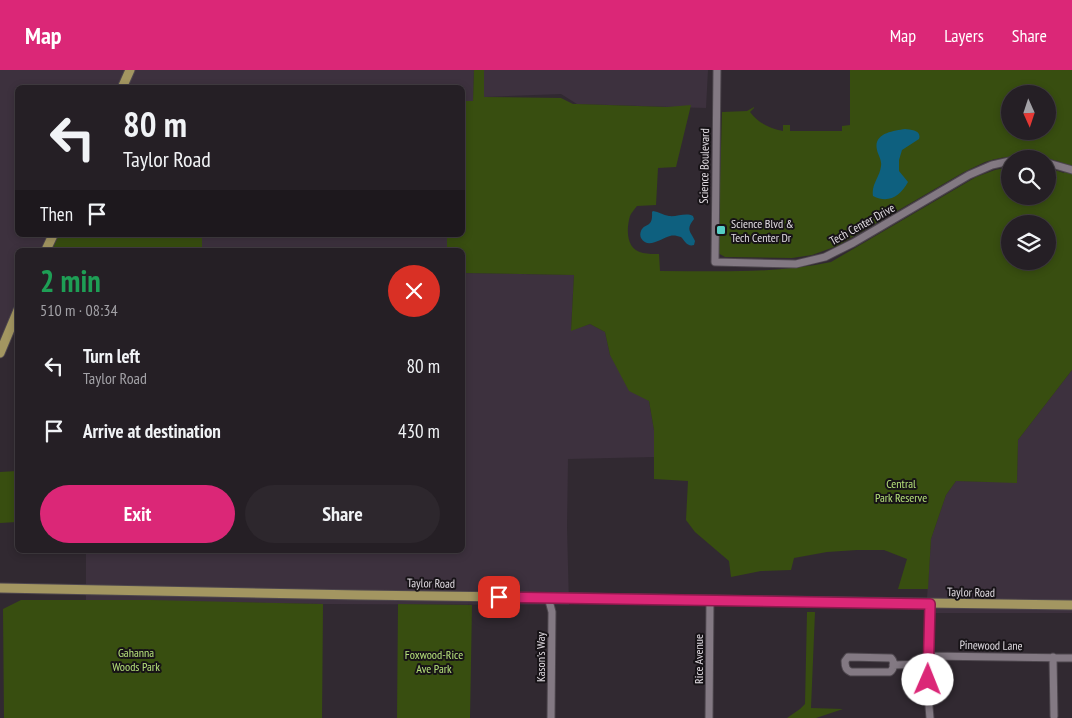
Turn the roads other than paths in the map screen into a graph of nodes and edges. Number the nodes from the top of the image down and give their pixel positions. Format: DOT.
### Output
graph roads {
  1 [pos="130,70"];
  2 [pos="717,70"];
  3 [pos="123,85"];
  4 [pos="1001,163"];
  5 [pos="1056,165"];
  6 [pos="1072,170"];
  7 [pos="714,262"];
  8 [pos="15,317"];
  9 [pos="0,353"];
  10 [pos="0,588"];
  11 [pos="548,597"];
  12 [pos="710,600"];
  13 [pos="930,604"];
  14 [pos="1072,605"];
  15 [pos="929,656"];
  16 [pos="1053,657"];
  17 [pos="1072,658"];
  18 [pos="929,664"];
  19 [pos="893,665"];
  20 [pos="1054,716"];
  21 [pos="551,718"];
  22 [pos="709,718"];
  23 [pos="930,718"];
  1 -- 3 [label="main road"];
  2 -- 7 [label="street, Science Boulevard"];
  4 -- 7 [label="street, Tech Center Drive"];
  5 -- 6 [label="street"];
  8 -- 9 [label="main road"];
  10 -- 11 [label="main road, Taylor Road"];
  11 -- 12 [label="main road, Taylor Road"];
  11 -- 21 [label="street, Kason's Way"];
  12 -- 13 [label="main road, Taylor Road"];
  12 -- 22 [label="street, Rice Avenue"];
  13 -- 14 [label="main road, Taylor Road"];
  13 -- 15 [label="street"];
  15 -- 16 [label="street, Pinewood Lane"];
  15 -- 18 [label="street"];
  16 -- 17 [label="street, Pinewood Lane"];
  16 -- 20 [label="street"];
  18 -- 19 [label="street"];
  18 -- 23 [label="street"];
  19 -- 19 [label="street"];
}
